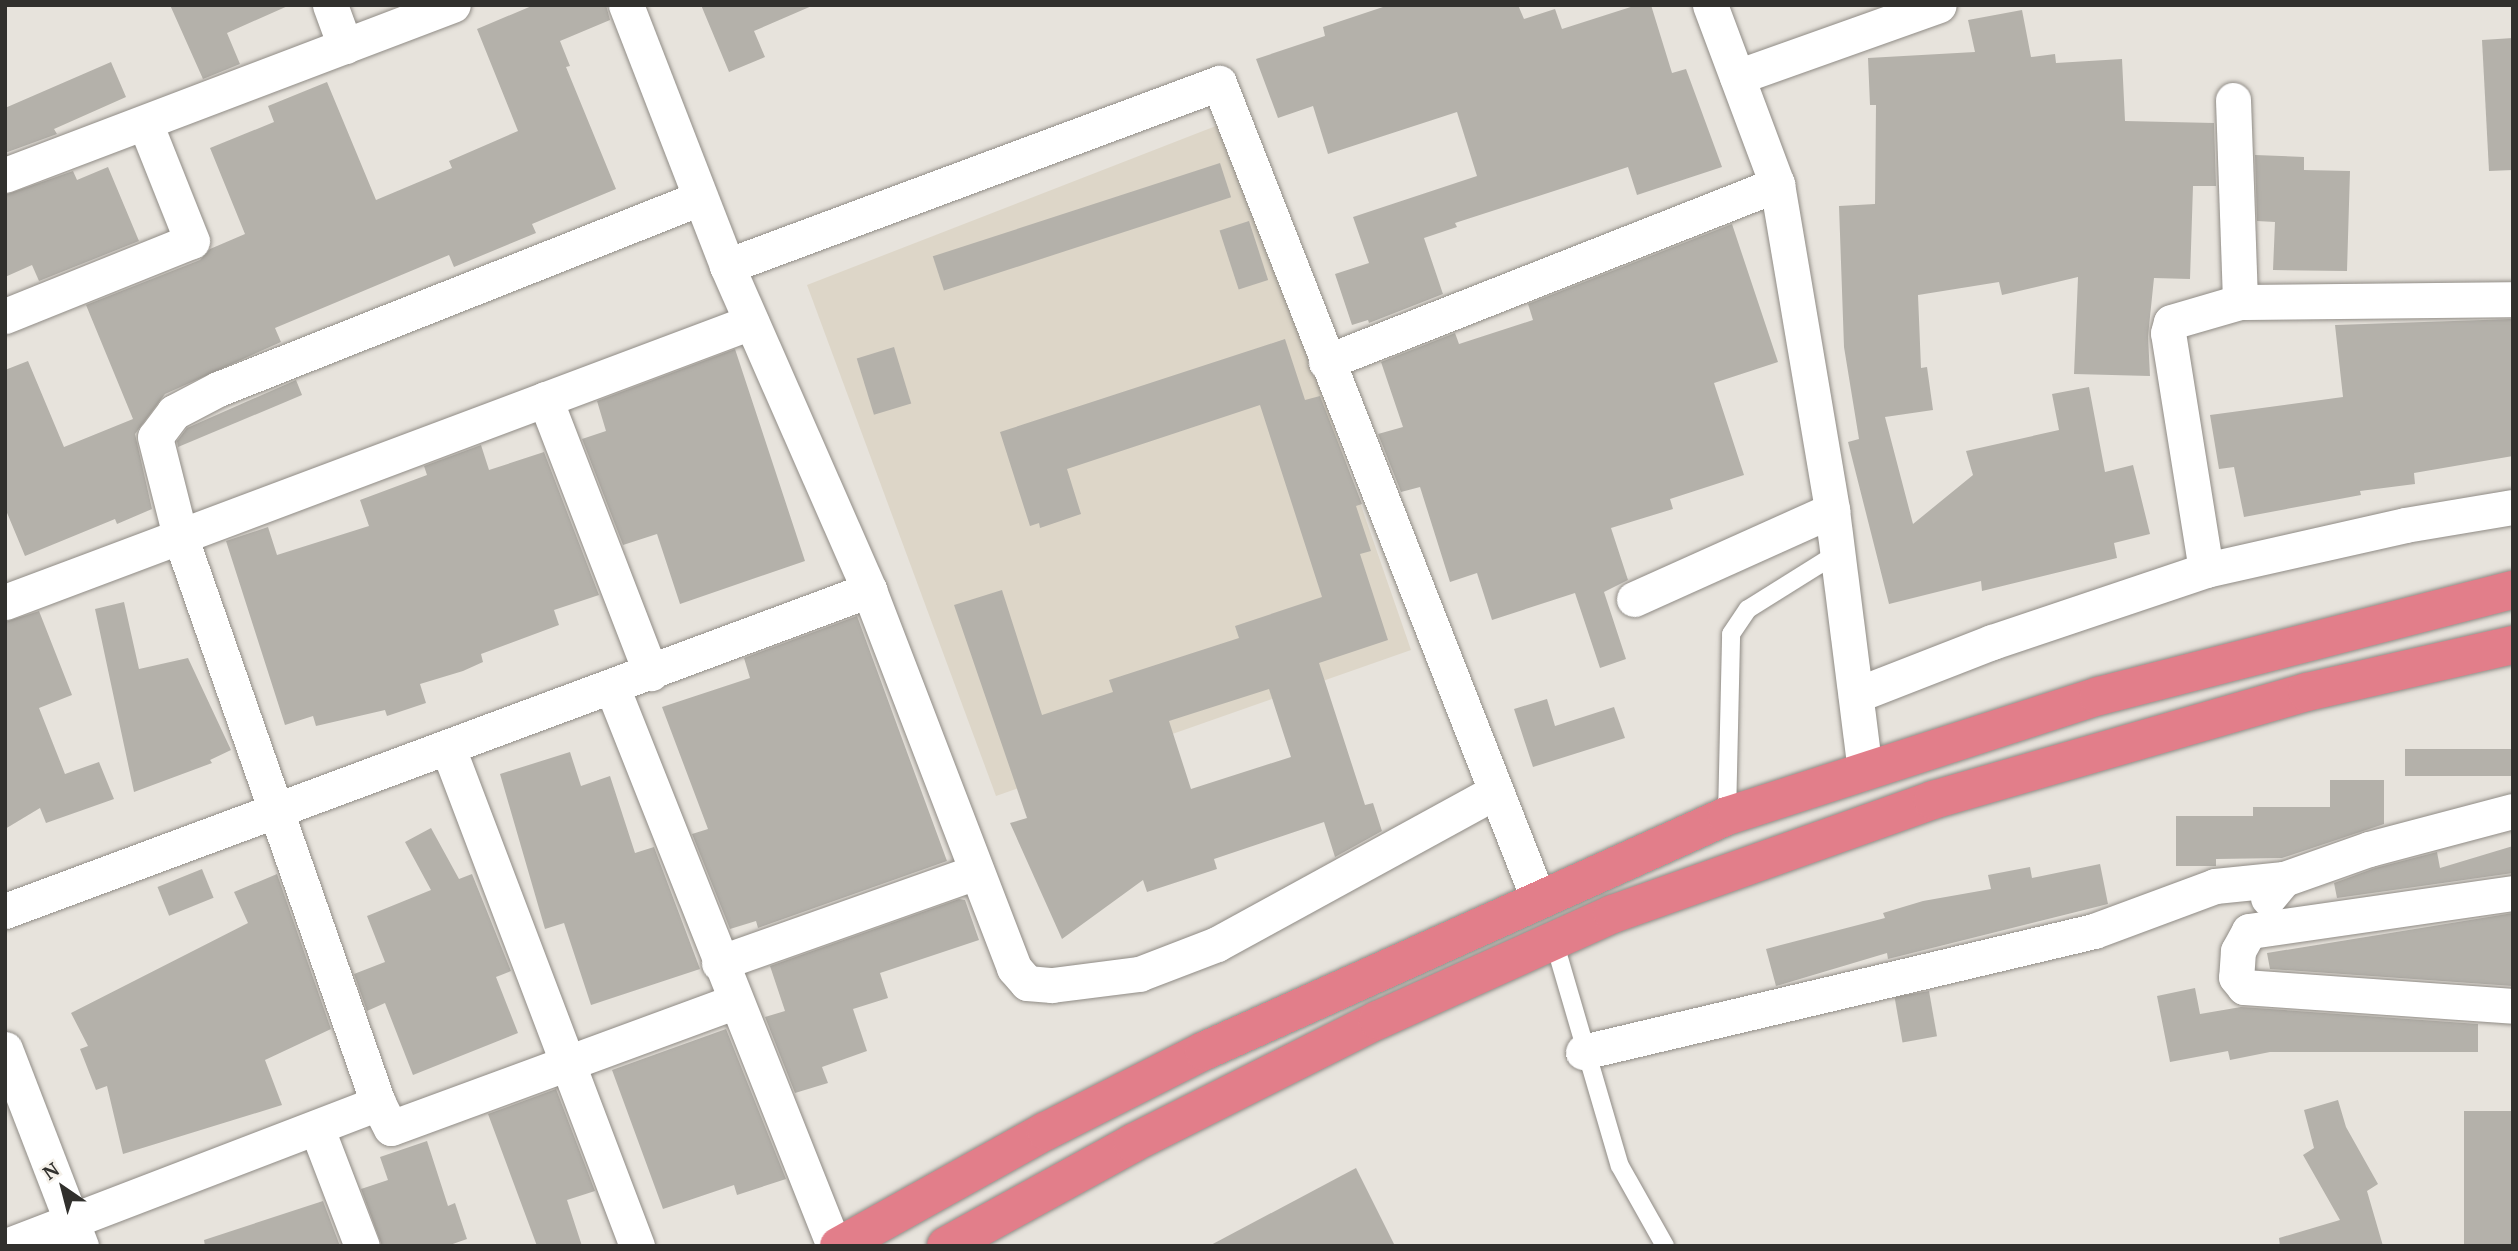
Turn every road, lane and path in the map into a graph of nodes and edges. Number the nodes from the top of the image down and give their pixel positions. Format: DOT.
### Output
graph roads {
  1 [pos="330,5"];
  2 [pos="453,5"];
  3 [pos="626,5"];
  4 [pos="1710,5"];
  5 [pos="1939,5"];
  6 [pos="345,46"];
  7 [pos="1737,77"];
  8 [pos="2233,100"];
  9 [pos="145,122"];
  10 [pos="5,175"];
  11 [pos="1777,184"];
  12 [pos="701,198"];
  13 [pos="727,266"];
  14 [pos="2513,299"];
  15 [pos="2239,302"];
  16 [pos="5,316"];
  17 [pos="751,321"];
  18 [pos="1326,362"];
  19 [pos="545,399"];
  20 [pos="2513,507"];
  21 [pos="1832,510"];
  22 [pos="180,536"];
  23 [pos="1836,554"];
  24 [pos="2206,570"];
  25 [pos="869,590"];
  26 [pos="2513,590"];
  27 [pos="1634,599"];
  28 [pos="5,602"];
  29 [pos="2513,645"];
  30 [pos="651,673"];
  31 [pos="612,687"];
  32 [pos="1856,695"];
  33 [pos="447,748"];
  34 [pos="1865,771"];
  35 [pos="1495,792"];
  36 [pos="278,810"];
  37 [pos="2513,811"];
  38 [pos="1727,816"];
  39 [pos="976,872"];
  40 [pos="2284,879"];
  41 [pos="2513,893"];
  42 [pos="1539,901"];
  43 [pos="5,911"];
  44 [pos="2249,931"];
  45 [pos="1553,941"];
  46 [pos="719,963"];
  47 [pos="734,1002"];
  48 [pos="2513,1006"];
  49 [pos="5,1049"];
  50 [pos="1583,1052"];
  51 [pos="566,1065"];
  52 [pos="378,1103"];
  53 [pos="317,1129"];
  54 [pos="76,1234"];
  55 [pos="6,1246"];
  56 [pos="362,1246"];
  57 [pos="637,1246"];
  58 [pos="836,1246"];
  59 [pos="946,1246"];
  60 [pos="1665,1246"];
  1 -- 6 [label="street"];
  2 -- 6 [label="street"];
  3 -- 12 [label="street"];
  4 -- 7 [label="street"];
  5 -- 7 [label="street"];
  6 -- 9 [label="street"];
  7 -- 11 [label="street"];
  8 -- 15 [label="street"];
  9 -- 10 [label="street"];
  9 -- 16 [label="street"];
  11 -- 18 [label="street"];
  11 -- 21 [label="street"];
  12 -- 13 [label="street"];
  12 -- 22 [label="street"];
  13 -- 17 [label="street"];
  13 -- 18 [label="street"];
  14 -- 15 [label="street"];
  15 -- 24 [label="street"];
  17 -- 19 [label="street"];
  17 -- 25 [label="street"];
  18 -- 35 [label="street"];
  19 -- 22 [label="street"];
  19 -- 30 [label="street"];
  20 -- 24 [label="street"];
  21 -- 23 [label="street"];
  21 -- 27 [label="street"];
  22 -- 28 [label="street"];
  22 -- 36 [label="street"];
  23 -- 32 [label="street"];
  23 -- 38 [label="lane"];
  24 -- 32 [label="street"];
  25 -- 30 [label="street"];
  25 -- 39 [label="street"];
  26 -- 34 [label="highway"];
  29 -- 45 [label="highway"];
  30 -- 31 [label="street"];
  31 -- 33 [label="street"];
  31 -- 46 [label="street"];
  32 -- 34 [label="street"];
  33 -- 36 [label="street"];
  33 -- 51 [label="street"];
  34 -- 38 [label="highway"];
  35 -- 39 [label="street"];
  35 -- 42 [label="street"];
  36 -- 43 [label="street"];
  36 -- 52 [label="street"];
  37 -- 40 [label="street"];
  38 -- 42 [label="highway"];
  39 -- 46 [label="street"];
  40 -- 44 [label="street"];
  40 -- 50 [label="street"];
  41 -- 44 [label="street"];
  42 -- 58 [label="highway"];
  44 -- 48 [label="street"];
  45 -- 50 [label="lane"];
  45 -- 59 [label="highway"];
  46 -- 47 [label="street"];
  47 -- 51 [label="street"];
  47 -- 58 [label="street"];
  49 -- 54 [label="street"];
  50 -- 60 [label="lane"];
  51 -- 52 [label="street"];
  51 -- 57 [label="street"];
  52 -- 53 [label="street"];
  53 -- 54 [label="street"];
  53 -- 56 [label="street"];
  54 -- 55 [label="street"];
}
